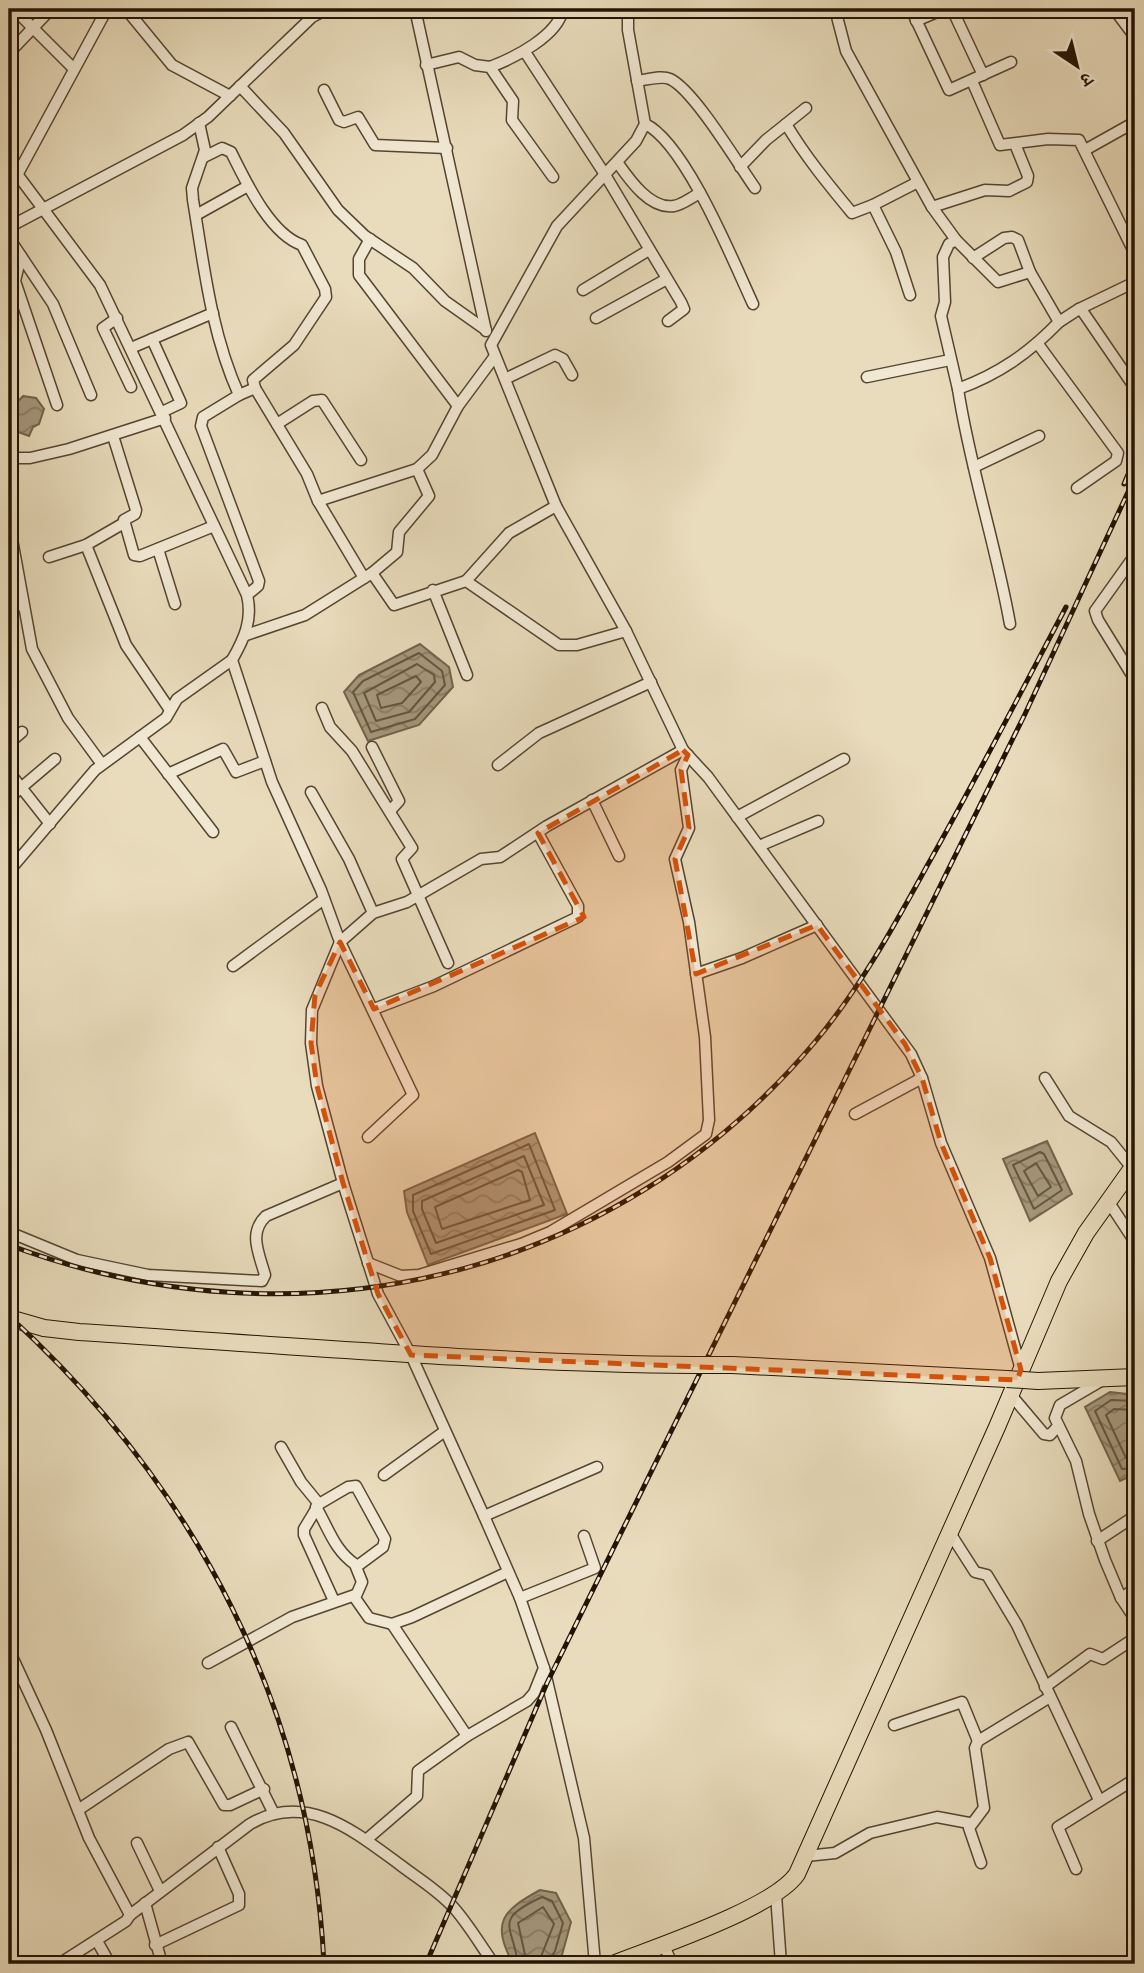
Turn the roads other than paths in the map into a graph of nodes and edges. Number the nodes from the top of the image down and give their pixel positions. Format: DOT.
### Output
graph roads {
  1 [pos="13,9"];
  2 [pos="51,9"];
  3 [pos="107,9"];
  4 [pos="126,9"];
  5 [pos="327,9"];
  6 [pos="415,9"];
  7 [pos="563,9"];
  8 [pos="629,9"];
  9 [pos="835,9"];
  10 [pos="911,9"];
  11 [pos="944,9"];
  12 [pos="952,9"];
  13 [pos="1114,9"];
  14 [pos="916,21"];
  15 [pos="32,30"];
  16 [pos="1135,37"];
  17 [pos="525,52"];
  18 [pos="9,53"];
  19 [pos="1011,62"];
  20 [pos="426,65"];
  21 [pos="490,66"];
  22 [pos="74,69"];
  23 [pos="984,75"];
  24 [pos="637,81"];
  25 [pos="972,81"];
  26 [pos="240,86"];
  27 [pos="324,90"];
  28 [pos="230,96"];
  29 [pos="806,108"];
  30 [pos="1135,122"];
  31 [pos="199,123"];
  32 [pos="645,124"];
  33 [pos="786,124"];
  34 [pos="1015,144"];
  35 [pos="447,148"];
  36 [pos="1085,150"];
  37 [pos="204,157"];
  38 [pos="617,162"];
  39 [pos="740,167"];
  40 [pos="13,171"];
  41 [pos="604,173"];
  42 [pos="554,177"];
  43 [pos="918,182"];
  44 [pos="248,186"];
  45 [pos="755,188"];
  46 [pos="9,190"];
  47 [pos="700,193"];
  48 [pos="873,205"];
  49 [pos="932,206"];
  50 [pos="44,211"];
  51 [pos="195,215"];
  52 [pos="9,227"];
  53 [pos="9,238"];
  54 [pos="370,239"];
  55 [pos="956,240"];
  56 [pos="649,250"];
  57 [pos="1135,254"];
  58 [pos="21,256"];
  59 [pos="973,258"];
  60 [pos="1030,272"];
  61 [pos="665,280"];
  62 [pos="1135,282"];
  63 [pos="583,290"];
  64 [pos="910,295"];
  65 [pos="753,304"];
  66 [pos="1079,309"];
  67 [pos="213,313"];
  68 [pos="117,318"];
  69 [pos="596,318"];
  70 [pos="668,321"];
  71 [pos="1059,322"];
  72 [pos="486,330"];
  73 [pos="152,339"];
  74 [pos="1038,344"];
  75 [pos="131,348"];
  76 [pos="493,350"];
  77 [pos="950,360"];
  78 [pos="572,375"];
  79 [pos="867,377"];
  80 [pos="505,379"];
  81 [pos="131,387"];
  82 [pos="255,387"];
  83 [pos="1135,388"];
  84 [pos="958,389"];
  85 [pos="92,395"];
  86 [pos="239,395"];
  87 [pos="57,405"];
  88 [pos="458,407"];
  89 [pos="163,415"];
  90 [pos="277,424"];
  91 [pos="113,436"];
  92 [pos="1039,436"];
  93 [pos="9,458"];
  94 [pos="361,460"];
  95 [pos="974,467"];
  96 [pos="417,469"];
  97 [pos="1077,488"];
  98 [pos="318,501"];
  99 [pos="556,506"];
  100 [pos="9,523"];
  101 [pos="124,523"];
  102 [pos="214,526"];
  103 [pos="86,545"];
  104 [pos="159,549"];
  105 [pos="1135,555"];
  106 [pos="49,557"];
  107 [pos="368,576"];
  108 [pos="466,581"];
  109 [pos="433,590"];
  110 [pos="247,595"];
  111 [pos="22,603"];
  112 [pos="175,604"];
  113 [pos="9,611"];
  114 [pos="1010,624"];
  115 [pos="626,631"];
  116 [pos="246,635"];
  117 [pos="232,660"];
  118 [pos="467,675"];
  119 [pos="1135,680"];
  120 [pos="651,682"];
  121 [pos="322,708"];
  122 [pos="170,710"];
  123 [pos="22,732"];
  124 [pos="140,737"];
  125 [pos="9,743"];
  126 [pos="372,747"];
  127 [pos="685,752"];
  128 [pos="55,759"];
  129 [pos="844,759"];
  130 [pos="265,761"];
  131 [pos="101,763"];
  132 [pos="498,765"];
  133 [pos="9,772"];
  134 [pos="168,774"];
  135 [pos="21,788"];
  136 [pos="311,792"];
  137 [pos="9,799"];
  138 [pos="592,800"];
  139 [pos="390,811"];
  140 [pos="737,817"];
  141 [pos="818,821"];
  142 [pos="50,824"];
  143 [pos="213,832"];
  144 [pos="538,833"];
  145 [pos="759,846"];
  146 [pos="619,856"];
  147 [pos="9,871"];
  148 [pos="419,895"];
  149 [pos="324,899"];
  150 [pos="373,913"];
  151 [pos="817,925"];
  152 [pos="340,942"];
  153 [pos="448,962"];
  154 [pos="233,966"];
  155 [pos="696,974"];
  156 [pos="374,1009"];
  157 [pos="922,1078"];
  158 [pos="1045,1078"];
  159 [pos="855,1114"];
  160 [pos="368,1137"];
  161 [pos="1134,1166"];
  162 [pos="342,1183"];
  163 [pos="1108,1201"];
  164 [pos="9,1232"];
  165 [pos="1135,1242"];
  166 [pos="368,1263"];
  167 [pos="9,1318"];
  168 [pos="411,1355"];
  169 [pos="1021,1370"];
  170 [pos="1135,1377"];
  171 [pos="1104,1379"];
  172 [pos="1009,1387"];
  173 [pos="1058,1426"];
  174 [pos="445,1431"];
  175 [pos="281,1447"];
  176 [pos="597,1467"];
  177 [pos="384,1475"];
  178 [pos="317,1505"];
  179 [pos="484,1516"];
  180 [pos="1135,1516"];
  181 [pos="950,1533"];
  182 [pos="584,1536"];
  183 [pos="1097,1541"];
  184 [pos="356,1565"];
  185 [pos="508,1572"];
  186 [pos="1135,1589"];
  187 [pos="355,1595"];
  188 [pos="520,1598"];
  189 [pos="1121,1598"];
  190 [pos="334,1601"];
  191 [pos="1135,1619"];
  192 [pos="392,1624"];
  193 [pos="1135,1638"];
  194 [pos="9,1650"];
  195 [pos="208,1663"];
  196 [pos="544,1668"];
  197 [pos="1048,1692"];
  198 [pos="894,1725"];
  199 [pos="231,1727"];
  200 [pos="467,1736"];
  201 [pos="978,1741"];
  202 [pos="1135,1779"];
  203 [pos="264,1789"];
  204 [pos="1099,1800"];
  205 [pos="78,1810"];
  206 [pos="274,1814"];
  207 [pos="970,1824"];
  208 [pos="366,1840"];
  209 [pos="137,1843"];
  210 [pos="218,1847"];
  211 [pos="806,1856"];
  212 [pos="981,1863"];
  213 [pos="1076,1869"];
  214 [pos="160,1891"];
  215 [pos="776,1895"];
  216 [pos="145,1903"];
  217 [pos="130,1915"];
  218 [pos="97,1941"];
  219 [pos="663,1944"];
  220 [pos="155,1945"];
  221 [pos="59,1964"];
  222 [pos="110,1964"];
  223 [pos="162,1964"];
  224 [pos="494,1964"];
  225 [pos="595,1964"];
  226 [pos="614,1964"];
  227 [pos="671,1964"];
  228 [pos="781,1964"];
  1 -- 15 [label="street"];
  2 -- 15 [label="street"];
  3 -- 22 [label="street"];
  4 -- 28 [label="street"];
  5 -- 26 [label="street"];
  6 -- 20 [label="street"];
  7 -- 17 [label="street"];
  8 -- 24 [label="street"];
  9 -- 43 [label="street"];
  10 -- 14 [label="street"];
  11 -- 14 [label="street"];
  12 -- 23 [label="street"];
  13 -- 16 [label="street"];
  14 -- 25 [label="street"];
  15 -- 18 [label="street"];
  15 -- 22 [label="street"];
  17 -- 21 [label="street"];
  17 -- 41 [label="street"];
  19 -- 23 [label="street"];
  20 -- 21 [label="street"];
  20 -- 35 [label="street"];
  21 -- 42 [label="street"];
  22 -- 40 [label="street"];
  23 -- 25 [label="street"];
  24 -- 32 [label="street"];
  24 -- 39 [label="street"];
  25 -- 34 [label="street"];
  26 -- 28 [label="street"];
  26 -- 54 [label="street"];
  27 -- 35 [label="street"];
  28 -- 31 [label="street"];
  29 -- 33 [label="street"];
  30 -- 36 [label="street"];
  31 -- 37 [label="street"];
  31 -- 50 [label="street"];
  32 -- 38 [label="street"];
  32 -- 47 [label="street"];
  33 -- 39 [label="street"];
  33 -- 48 [label="street"];
  34 -- 36 [label="street"];
  34 -- 49 [label="street"];
  35 -- 72 [label="street"];
  36 -- 57 [label="street"];
  37 -- 44 [label="street"];
  37 -- 51 [label="street"];
  38 -- 41 [label="street"];
  38 -- 47 [label="street"];
  39 -- 45 [label="street"];
  40 -- 46 [label="street"];
  40 -- 50 [label="street"];
  41 -- 56 [label="street"];
  41 -- 76 [label="street"];
  43 -- 48 [label="street"];
  43 -- 49 [label="street"];
  44 -- 51 [label="street"];
  44 -- 82 [label="street"];
  47 -- 65 [label="street"];
  48 -- 64 [label="street"];
  49 -- 55 [label="street"];
  50 -- 52 [label="street"];
  50 -- 68 [label="street"];
  51 -- 67 [label="street"];
  53 -- 58 [label="street"];
  54 -- 72 [label="street"];
  54 -- 88 [label="street"];
  55 -- 59 [label="street"];
  55 -- 77 [label="street"];
  56 -- 61 [label="street"];
  56 -- 63 [label="street"];
  58 -- 85 [label="street"];
  58 -- 87 [label="street"];
  59 -- 60 [label="street"];
  59 -- 60 [label="street"];
  60 -- 71 [label="street"];
  61 -- 69 [label="street"];
  61 -- 70 [label="street"];
  62 -- 66 [label="street"];
  66 -- 71 [label="street"];
  66 -- 83 [label="street"];
  67 -- 73 [label="street"];
  67 -- 86 [label="street"];
  68 -- 75 [label="street"];
  68 -- 81 [label="street"];
  71 -- 74 [label="street"];
  72 -- 76 [label="street"];
  73 -- 75 [label="street"];
  73 -- 89 [label="street"];
  74 -- 84 [label="street"];
  74 -- 97 [label="street"];
  75 -- 89 [label="street"];
  76 -- 80 [label="street"];
  76 -- 88 [label="street"];
  77 -- 79 [label="street"];
  77 -- 84 [label="street"];
  78 -- 80 [label="street"];
  80 -- 99 [label="street"];
  82 -- 86 [label="street"];
  82 -- 90 [label="street"];
  84 -- 95 [label="street"];
  86 -- 110 [label="street"];
  88 -- 96 [label="street"];
  89 -- 91 [label="street"];
  89 -- 102 [label="street"];
  90 -- 94 [label="street"];
  90 -- 98 [label="street"];
  91 -- 93 [label="street"];
  91 -- 101 [label="street"];
  92 -- 95 [label="street"];
  95 -- 114 [label="street"];
  96 -- 98 [label="street"];
  96 -- 107 [label="street"];
  98 -- 107 [label="street"];
  99 -- 108 [label="street"];
  99 -- 115 [label="street"];
  100 -- 111 [label="street"];
  101 -- 103 [label="street"];
  101 -- 104 [label="street"];
  102 -- 104 [label="street"];
  102 -- 110 [label="street"];
  103 -- 106 [label="street"];
  103 -- 122 [label="street"];
  104 -- 112 [label="street"];
  105 -- 119 [label="street"];
  107 -- 109 [label="street"];
  107 -- 116 [label="street"];
  108 -- 109 [label="street"];
  108 -- 115 [label="street"];
  109 -- 118 [label="street"];
  110 -- 116 [label="street"];
  111 -- 113 [label="street"];
  111 -- 131 [label="street"];
  115 -- 120 [label="street"];
  116 -- 117 [label="street"];
  117 -- 122 [label="street"];
  117 -- 130 [label="street"];
  120 -- 127 [label="street"];
  120 -- 132 [label="street"];
  121 -- 139 [label="street"];
  122 -- 124 [label="street"];
  123 -- 125 [label="street"];
  124 -- 131 [label="street"];
  124 -- 134 [label="street"];
  126 -- 139 [label="street"];
  127 -- 138 [label="street"];
  127 -- 140 [label="street"];
  127 -- 155 [label="street"];
  128 -- 135 [label="street"];
  129 -- 140 [label="street"];
  130 -- 134 [label="street"];
  130 -- 149 [label="street"];
  131 -- 142 [label="street"];
  133 -- 135 [label="street"];
  134 -- 143 [label="street"];
  135 -- 137 [label="street"];
  135 -- 142 [label="street"];
  136 -- 150 [label="street"];
  138 -- 144 [label="street"];
  138 -- 146 [label="street"];
  139 -- 148 [label="street"];
  140 -- 145 [label="street"];
  141 -- 145 [label="street"];
  142 -- 147 [label="street"];
  144 -- 148 [label="street"];
  144 -- 156 [label="street"];
  145 -- 151 [label="street"];
  148 -- 150 [label="street"];
  148 -- 153 [label="street"];
  149 -- 152 [label="street"];
  149 -- 154 [label="street"];
  150 -- 152 [label="street"];
  151 -- 155 [label="street"];
  151 -- 157 [label="street"];
  152 -- 156 [label="street"];
  152 -- 162 [label="street"];
  155 -- 166 [label="street"];
  156 -- 160 [label="street"];
  157 -- 159 [label="street"];
  157 -- 169 [label="street"];
  158 -- 161 [label="street"];
  161 -- 163 [label="highway"];
  162 -- 164 [label="street"];
  162 -- 166 [label="street"];
  163 -- 165 [label="street"];
  163 -- 169 [label="highway"];
  166 -- 168 [label="street"];
  167 -- 168 [label="highway"];
  168 -- 172 [label="highway, bridge"];
  168 -- 174 [label="street"];
  169 -- 172 [label="highway"];
  170 -- 171 [label="highway"];
  171 -- 172 [label="highway, bridge"];
  171 -- 173 [label="street"];
  172 -- 173 [label="street"];
  172 -- 181 [label="highway"];
  173 -- 183 [label="street"];
  174 -- 177 [label="street"];
  174 -- 179 [label="street"];
  175 -- 178 [label="street"];
  176 -- 179 [label="street"];
  178 -- 184 [label="street"];
  178 -- 184 [label="street"];
  178 -- 190 [label="street"];
  179 -- 185 [label="street"];
  180 -- 183 [label="street"];
  181 -- 197 [label="street"];
  181 -- 211 [label="highway"];
  182 -- 188 [label="street"];
  183 -- 189 [label="street"];
  184 -- 187 [label="street"];
  185 -- 188 [label="street"];
  185 -- 192 [label="street"];
  186 -- 189 [label="street"];
  187 -- 190 [label="street"];
  187 -- 192 [label="street"];
  188 -- 196 [label="street"];
  189 -- 191 [label="street"];
  190 -- 195 [label="street"];
  192 -- 200 [label="street"];
  193 -- 197 [label="street"];
  194 -- 205 [label="street"];
  196 -- 200 [label="street"];
  196 -- 225 [label="street"];
  197 -- 201 [label="street"];
  197 -- 204 [label="street"];
  198 -- 201 [label="street"];
  199 -- 203 [label="street"];
  200 -- 208 [label="street"];
  201 -- 207 [label="street"];
  202 -- 204 [label="street"];
  203 -- 205 [label="street"];
  203 -- 206 [label="street"];
  204 -- 213 [label="street"];
  205 -- 217 [label="street"];
  206 -- 208 [label="street"];
  206 -- 210 [label="street"];
  207 -- 211 [label="street"];
  207 -- 212 [label="street"];
  208 -- 224 [label="street"];
  209 -- 214 [label="street"];
  210 -- 214 [label="street"];
  210 -- 220 [label="street"];
  211 -- 215 [label="highway"];
  214 -- 216 [label="street"];
  215 -- 219 [label="highway"];
  215 -- 228 [label="street"];
  216 -- 217 [label="street"];
  216 -- 220 [label="street"];
  217 -- 218 [label="street"];
  218 -- 221 [label="street"];
  218 -- 222 [label="street"];
  219 -- 226 [label="highway"];
  219 -- 227 [label="street"];
  220 -- 223 [label="street"];
}
